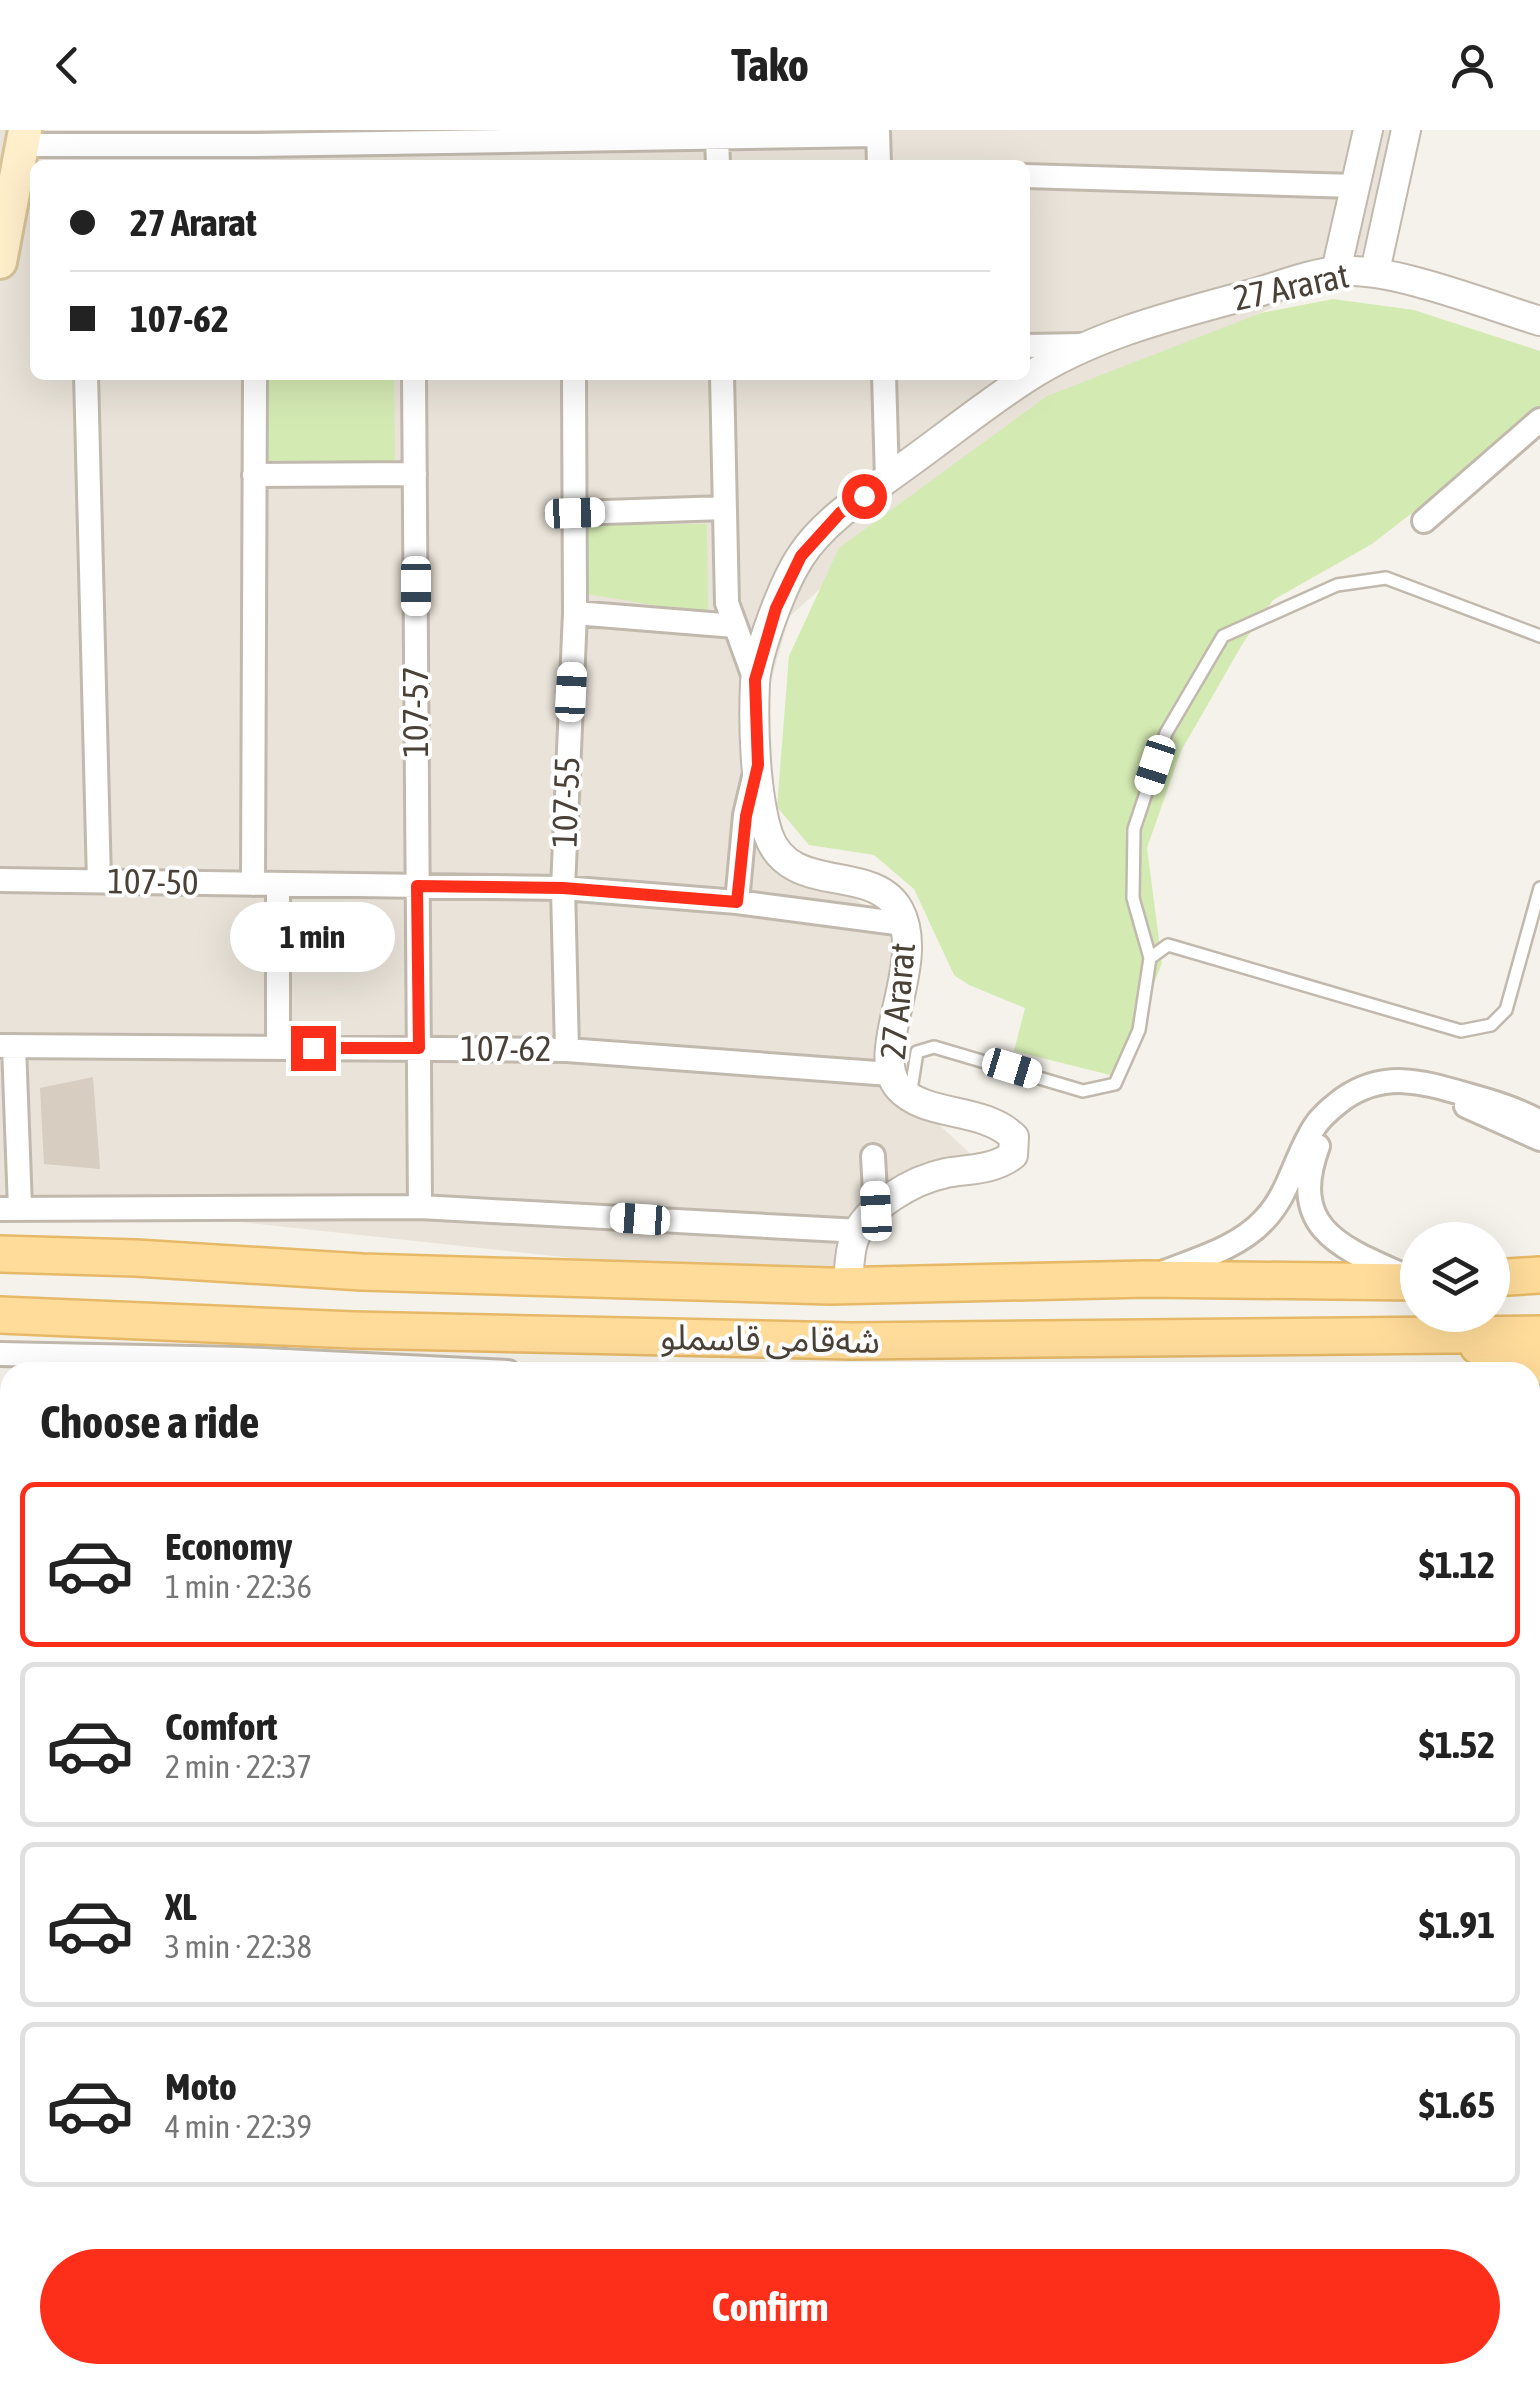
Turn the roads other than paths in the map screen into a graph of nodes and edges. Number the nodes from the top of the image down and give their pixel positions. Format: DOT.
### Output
graph roads {
  1 [pos="1368,130"];
  2 [pos="1406,130"];
  3 [pos="878,133"];
  4 [pos="23,138"];
  5 [pos="220,138"];
  6 [pos="717,138"];
  7 [pos="580,140"];
  8 [pos="404,154"];
  9 [pos="81,155"];
  10 [pos="255,155"];
  11 [pos="579,160"];
  12 [pos="718,160"];
  13 [pos="879,160"];
  14 [pos="1030,176"];
  15 [pos="1354,186"];
  16 [pos="0,262"];
  17 [pos="1336,271"];
  18 [pos="1375,271"];
  19 [pos="1540,321"];
  20 [pos="1096,345"];
  21 [pos="1030,346"];
  22 [pos="1030,377"];
  23 [pos="86,380"];
  24 [pos="254,380"];
  25 [pos="414,380"];
  26 [pos="574,380"];
  27 [pos="722,380"];
  28 [pos="884,380"];
  29 [pos="1024,380"];
  30 [pos="1540,420"];
  31 [pos="254,474"];
  32 [pos="415,474"];
  33 [pos="887,480"];
  34 [pos="724,508"];
  35 [pos="575,513"];
  36 [pos="1424,521"];
  37 [pos="574,613"];
  38 [pos="735,626"];
  39 [pos="1540,636"];
  40 [pos="755,680"];
  41 [pos="758,765"];
  42 [pos="0,880"];
  43 [pos="99,881"];
  44 [pos="253,884"];
  45 [pos="278,884"];
  46 [pos="417,886"];
  47 [pos="563,888"];
  48 [pos="1540,888"];
  49 [pos="737,902"];
  50 [pos="904,924"];
  51 [pos="1150,958"];
  52 [pos="7,1046"];
  53 [pos="278,1048"];
  54 [pos="419,1048"];
  55 [pos="567,1050"];
  56 [pos="890,1074"];
  57 [pos="910,1096"];
  58 [pos="1540,1122"];
  59 [pos="1540,1139"];
  60 [pos="873,1156"];
  61 [pos="420,1207"];
  62 [pos="10,1209"];
  63 [pos="868,1221"];
  64 [pos="0,1254"];
  65 [pos="95,1258"];
  66 [pos="136,1258"];
  67 [pos="1400,1274"];
  68 [pos="1540,1275"];
  69 [pos="1510,1277"];
  70 [pos="1146,1280"];
  71 [pos="1400,1282"];
  72 [pos="848,1286"];
  73 [pos="0,1315"];
  74 [pos="90,1318"];
  75 [pos="137,1319"];
  76 [pos="1540,1334"];
  77 [pos="1418,1335"];
  78 [pos="0,1354"];
  79 [pos="161,1362"];
  80 [pos="1531,1362"];
  1 -- 15 [label="street"];
  2 -- 18 [label="street"];
  3 -- 6 [label="street"];
  3 -- 13 [label="street"];
  4 -- 9 [label="street"];
  4 -- 16 [label="main road"];
  5 -- 9 [label="street"];
  5 -- 10 [label="street"];
  6 -- 7 [label="street"];
  6 -- 12 [label="street"];
  7 -- 8 [label="street"];
  7 -- 11 [label="street"];
  8 -- 10 [label="street"];
  14 -- 15 [label="street"];
  15 -- 17 [label="street"];
  17 -- 18 [label="street, 27 Ararat"];
  17 -- 20 [label="street, 27 Ararat"];
  18 -- 19 [label="street, 27 Ararat"];
  20 -- 21 [label="street"];
  20 -- 22 [label="street, 27 Ararat"];
  23 -- 43 [label="street"];
  24 -- 31 [label="street"];
  25 -- 32 [label="street, 107-57"];
  26 -- 35 [label="street, 107-55"];
  27 -- 34 [label="street"];
  28 -- 33 [label="street"];
  29 -- 33 [label="street, 27 Ararat"];
  30 -- 36 [label="street"];
  31 -- 32 [label="street"];
  31 -- 44 [label="street"];
  32 -- 46 [label="street, 107-57"];
  33 -- 40 [label="street, 27 Ararat"];
  34 -- 35 [label="street"];
  34 -- 38 [label="street"];
  35 -- 37 [label="street, 107-55"];
  37 -- 38 [label="street"];
  37 -- 47 [label="street, 107-55"];
  38 -- 40 [label="street"];
  39 -- 51 [label="lane"];
  40 -- 41 [label="street, 27 Ararat"];
  41 -- 49 [label="street"];
  41 -- 50 [label="street, 27 Ararat"];
  42 -- 43 [label="street, 107-50"];
  43 -- 44 [label="street, 107-50"];
  44 -- 45 [label="street, 107-50"];
  45 -- 46 [label="street, 107-50"];
  45 -- 53 [label="street"];
  46 -- 47 [label="street, 107-50"];
  46 -- 54 [label="street, 107-57"];
  47 -- 49 [label="street, 107-50"];
  47 -- 55 [label="street, 107-55"];
  48 -- 51 [label="lane"];
  49 -- 50 [label="street, 107-50"];
  50 -- 56 [label="street, 27 Ararat"];
  51 -- 57 [label="lane"];
  52 -- 53 [label="street, 107-62"];
  52 -- 62 [label="street"];
  53 -- 54 [label="street, 107-62"];
  54 -- 55 [label="street, 107-62"];
  54 -- 61 [label="street, 107-57"];
  55 -- 56 [label="street, 107-62"];
  56 -- 57 [label="street, 27 Ararat"];
  57 -- 63 [label="street, 27 Ararat"];
  58 -- 70 [label="street"];
  59 -- 67 [label="street"];
  60 -- 63 [label="street"];
  61 -- 62 [label="street"];
  61 -- 63 [label="street"];
  63 -- 72 [label="street"];
  64 -- 65 [label="main road, شەقامی قاسملو"];
  65 -- 66 [label="main road, شەقامی قاسملو"];
  65 -- 74 [label="main road"];
  66 -- 72 [label="main road, شەقامی قاسملو"];
  66 -- 75 [label="main road"];
  68 -- 69 [label="main road"];
  70 -- 71 [label="main road, شەقامی قاسملو"];
  70 -- 72 [label="main road, شەقامی قاسملو"];
  73 -- 74 [label="main road, شەقامی قاسملو"];
  74 -- 75 [label="main road, شەقامی قاسملو"];
  75 -- 77 [label="main road, شەقامی قاسملو"];
  76 -- 77 [label="main road, شەقامی قاسملو"];
  77 -- 80 [label="main road"];
  78 -- 79 [label="street"];
}
